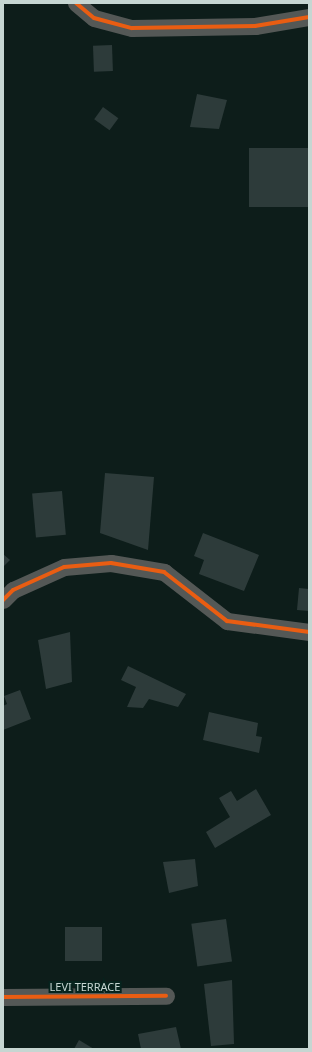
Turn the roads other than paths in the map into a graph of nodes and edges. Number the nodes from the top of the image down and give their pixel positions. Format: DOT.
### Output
graph roads {
  1 [pos="76,3"];
  2 [pos="309,17"];
  3 [pos="3,600"];
  4 [pos="309,632"];
  5 [pos="166,996"];
  6 [pos="3,997"];
  1 -- 2 [label="street"];
  3 -- 4 [label="street"];
  5 -- 6 [label="street, LEVI TERRACE"];
}
